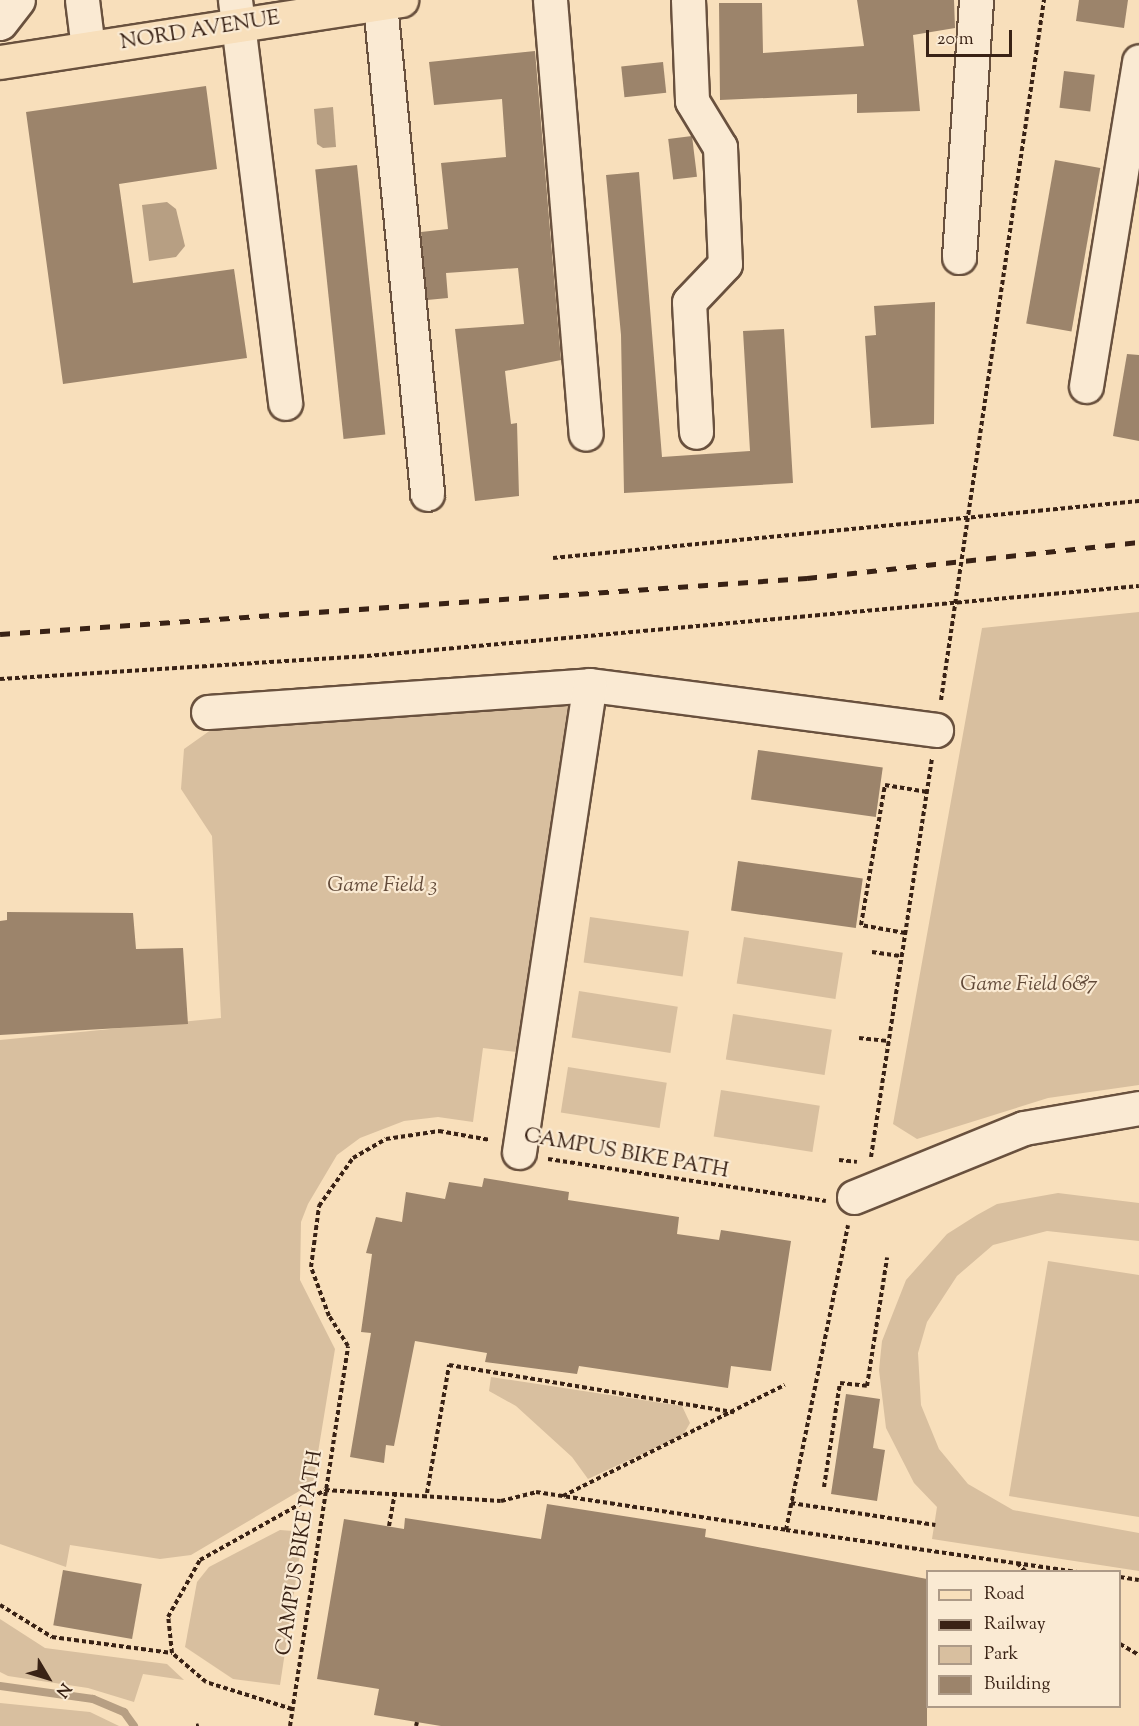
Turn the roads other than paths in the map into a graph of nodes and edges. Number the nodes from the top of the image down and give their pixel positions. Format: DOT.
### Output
graph roads {
  1 [pos="18,0"];
  2 [pos="82,0"];
  3 [pos="550,0"];
  4 [pos="688,0"];
  5 [pos="976,0"];
  6 [pos="393,1"];
  7 [pos="236,13"];
  8 [pos="0,23"];
  9 [pos="88,48"];
  10 [pos="1139,61"];
  11 [pos="0,62"];
  12 [pos="959,257"];
  13 [pos="1086,386"];
  14 [pos="285,403"];
  15 [pos="696,432"];
  16 [pos="586,434"];
  17 [pos="427,494"];
  18 [pos="590,685"];
  19 [pos="208,712"];
  20 [pos="936,730"];
  21 [pos="1139,1108"];
  22 [pos="519,1152"];
  23 [pos="854,1197"];
  1 -- 8 [label="lane"];
  2 -- 9 [label="lane"];
  3 -- 16 [label="lane"];
  4 -- 15 [label="lane"];
  5 -- 12 [label="lane"];
  6 -- 7 [label="main road, NORD AVENUE"];
  6 -- 17 [label="lane"];
  7 -- 9 [label="main road, NORD AVENUE"];
  7 -- 14 [label="lane"];
  9 -- 11 [label="main road, NORD AVENUE"];
  10 -- 13 [label="lane"];
  18 -- 19 [label="lane"];
  18 -- 20 [label="lane"];
  18 -- 22 [label="lane"];
  21 -- 23 [label="lane"];
}
